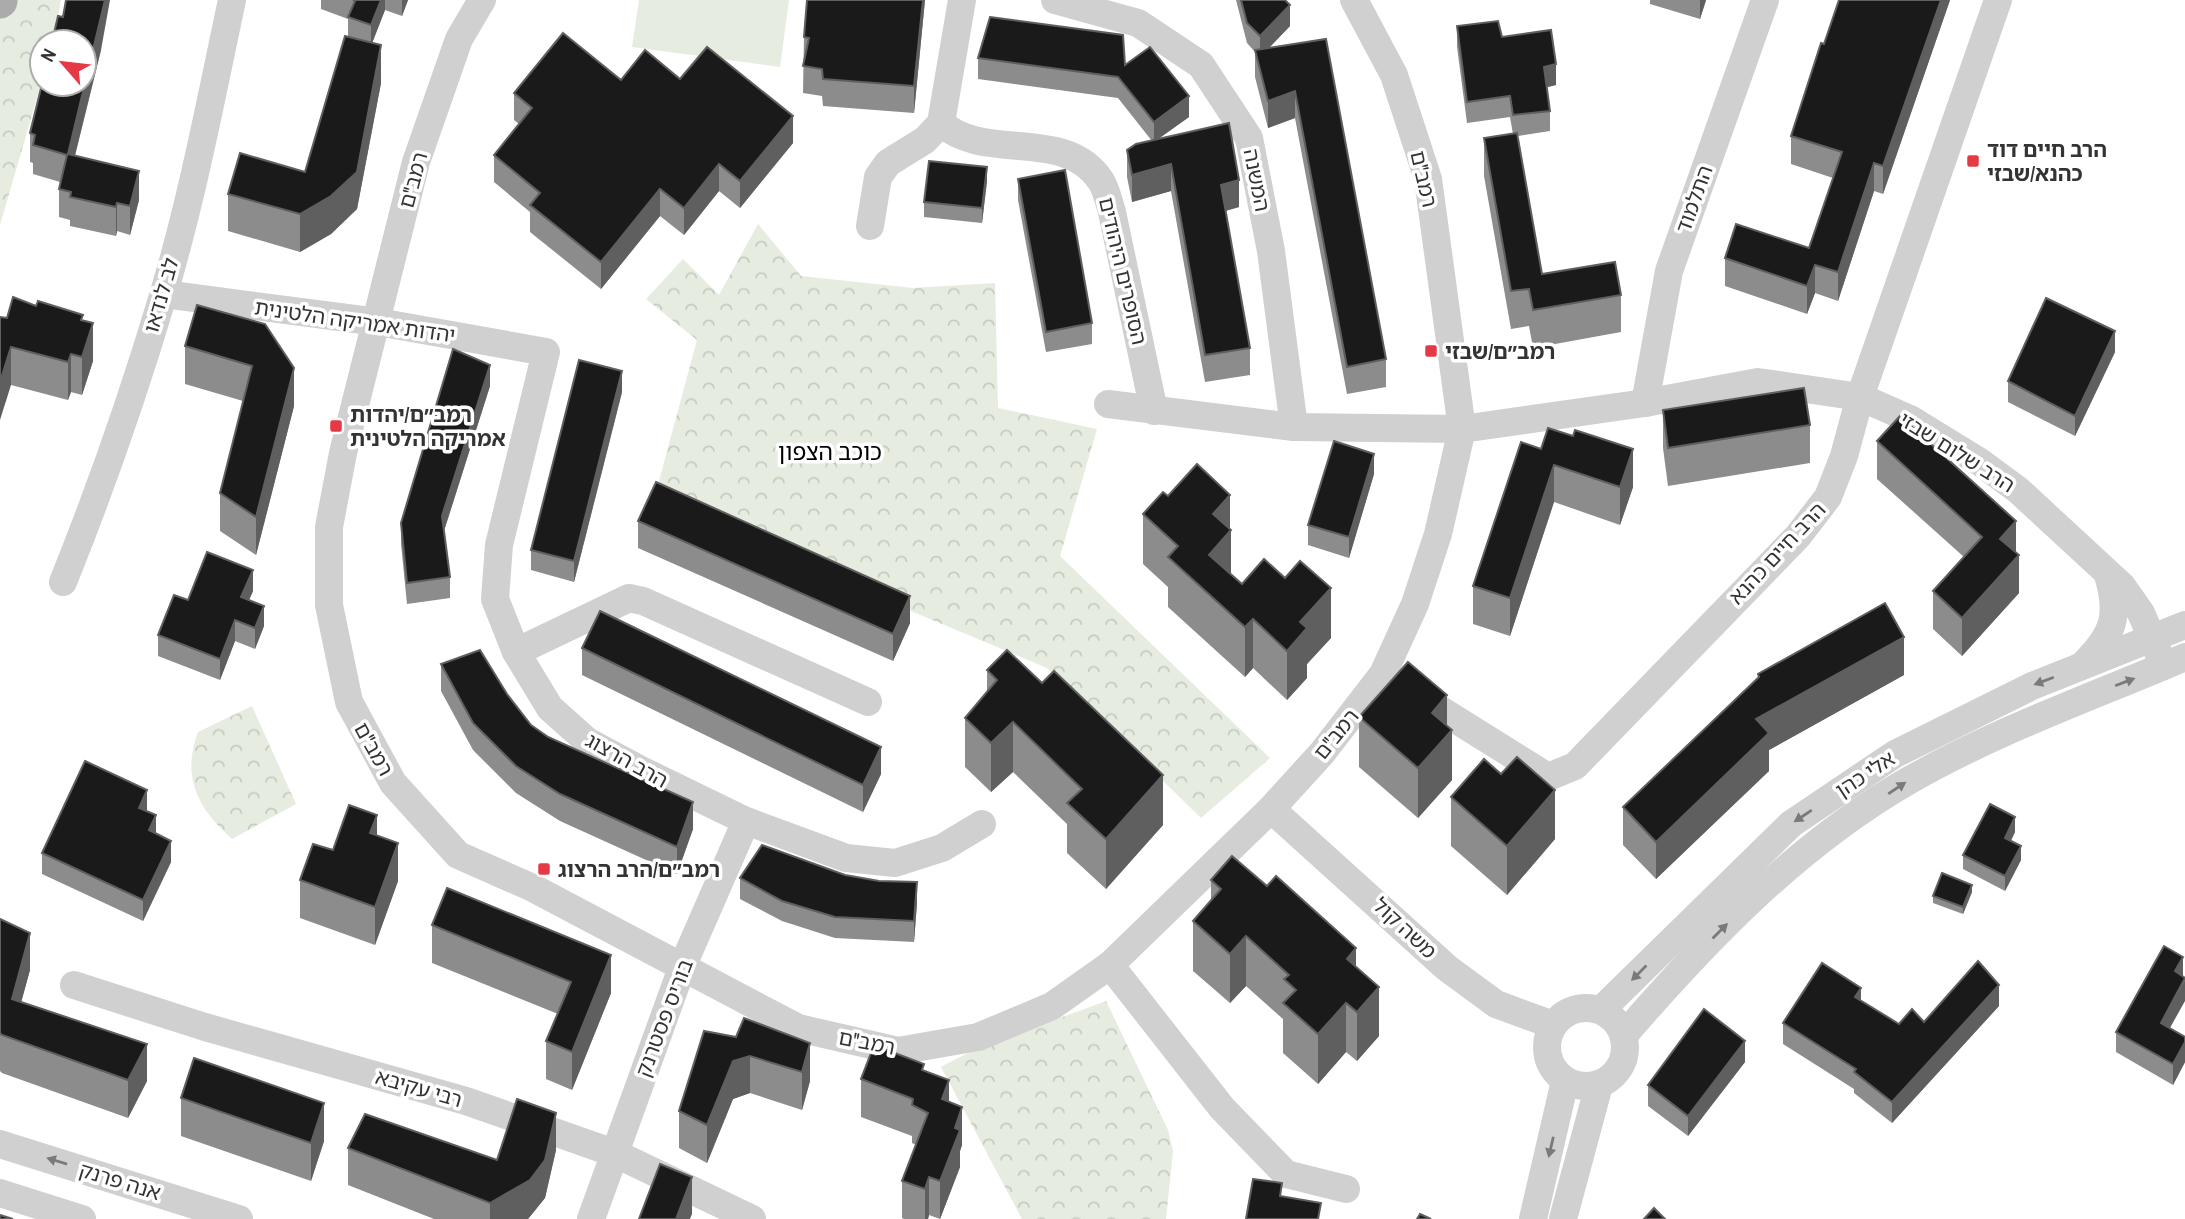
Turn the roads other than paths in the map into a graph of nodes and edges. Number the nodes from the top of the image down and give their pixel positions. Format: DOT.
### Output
graph roads {
  1 [pos="232,0"];
  2 [pos="482,0"];
  3 [pos="962,0"];
  4 [pos="1055,0"];
  5 [pos="1353,0"];
  6 [pos="1765,0"];
  7 [pos="1998,0"];
  8 [pos="941,123"];
  9 [pos="870,226"];
  10 [pos="164,294"];
  11 [pos="378,323"];
  12 [pos="547,352"];
  13 [pos="1860,397"];
  14 [pos="1645,402"];
  15 [pos="1108,404"];
  16 [pos="1154,411"];
  17 [pos="1294,427"];
  18 [pos="1462,429"];
  19 [pos="2106,569"];
  20 [pos="63,582"];
  21 [pos="2185,625"];
  22 [pos="2152,638"];
  23 [pos="516,652"];
  24 [pos="2175,662"];
  25 [pos="2082,666"];
  26 [pos="1383,674"];
  27 [pos="868,702"];
  28 [pos="1271,808"];
  29 [pos="746,821"];
  30 [pos="982,824"];
  31 [pos="683,965"];
  32 [pos="1110,965"];
  33 [pos="75,985"];
  34 [pos="1601,1010"];
  35 [pos="1553,1025"];
  36 [pos="1624,1035"];
  37 [pos="1565,1081"];
  38 [pos="1599,1084"];
  39 [pos="0,1144"];
  40 [pos="614,1153"];
  41 [pos="1346,1189"];
  42 [pos="0,1193"];
  43 [pos="82,1219"];
  44 [pos="239,1219"];
  45 [pos="591,1219"];
  46 [pos="752,1219"];
  47 [pos="1533,1219"];
  48 [pos="1563,1219"];
  1 -- 10 [label="street, לב לנדאו"];
  2 -- 11 [label="street, רמב\"ם"];
  3 -- 8 [label="street"];
  4 -- 17 [label="street, המשנה"];
  5 -- 18 [label="street, רמב\"ם"];
  6 -- 14 [label="street, התלמוד"];
  7 -- 13 [label="street, הרב חיים כהנא"];
  8 -- 9 [label="street"];
  8 -- 16 [label="street, הסופרים היהודים"];
  10 -- 11 [label="street, יהדות אמריקה הלטינית"];
  10 -- 20 [label="street, לב לנדאו"];
  11 -- 12 [label="street, יהדות אמריקה הלטינית"];
  11 -- 31 [label="street, רמב\"ם"];
  12 -- 23 [label="street, הרב הרצוג"];
  13 -- 14 [label="street, הרב שלום שבזי"];
  13 -- 19 [label="street, הרב שלום שבזי"];
  13 -- 26 [label="street, הרב חיים כהנא"];
  14 -- 18 [label="street, הרב שלום שבזי"];
  15 -- 16 [label="street, הרב שלום שבזי"];
  16 -- 17 [label="street, הרב שלום שבזי"];
  17 -- 18 [label="street, הרב שלום שבזי"];
  18 -- 26 [label="street, רמב\"ם"];
  19 -- 22 [label="street, הרב שלום שבזי"];
  19 -- 25 [label="street"];
  21 -- 22 [label="street, אלי כהן"];
  22 -- 24 [label="street, הרב שלום שבזי"];
  22 -- 25 [label="street, אלי כהן"];
  23 -- 27 [label="street"];
  23 -- 29 [label="street, הרב הרצוג"];
  36 -- 24 [label="street, אלי כהן, one-way"];
  25 -- 34 [label="street, אלי כהן, one-way"];
  26 -- 28 [label="street, רמב\"ם"];
  28 -- 32 [label="street, רמב\"ם"];
  28 -- 35 [label="street, משה קול"];
  29 -- 30 [label="street, הרב הרצוג"];
  29 -- 31 [label="street, בוריס פסטרנק"];
  31 -- 32 [label="street, רמב\"ם"];
  31 -- 40 [label="street, בוריס פסטרנק"];
  32 -- 41 [label="street"];
  33 -- 40 [label="street, רבי עקיבא"];
  34 -- 35 [label="street"];
  34 -- 36 [label="street"];
  35 -- 37 [label="street"];
  36 -- 38 [label="street"];
  37 -- 38 [label="street"];
  37 -- 47 [label="street, one-way"];
  38 -- 48 [label="street"];
  44 -- 39 [label="street, אנה פרנק, one-way"];
  40 -- 45 [label="street, בוריס פסטרנק"];
  40 -- 46 [label="street, רבי עקיבא"];
  42 -- 43 [label="street"];
}
